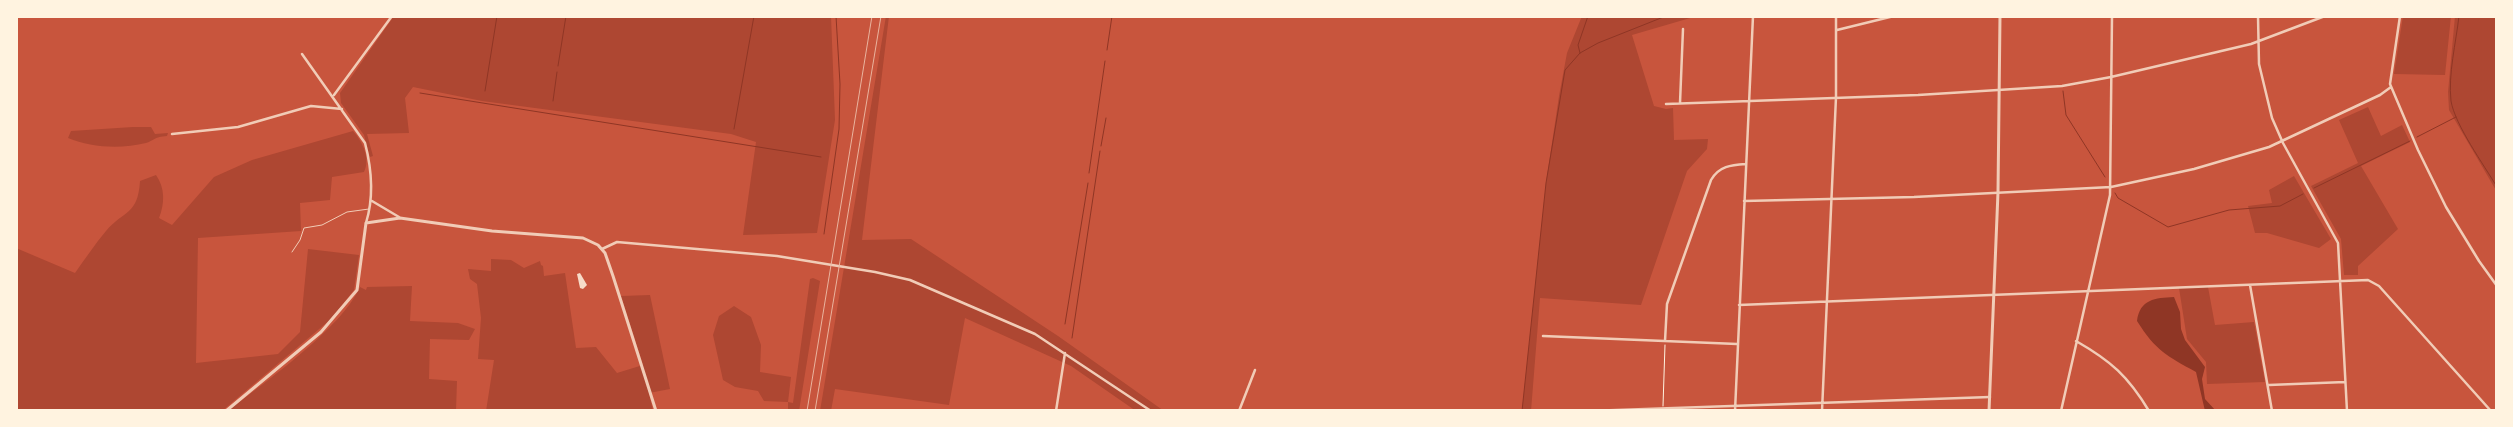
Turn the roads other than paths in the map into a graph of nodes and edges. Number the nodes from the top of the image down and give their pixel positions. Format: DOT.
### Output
graph roads {
  1 [pos="392,16"];
  2 [pos="1753,16"];
  3 [pos="1836,16"];
  4 [pos="1894,16"];
  5 [pos="2000,16"];
  6 [pos="2112,16"];
  7 [pos="2258,16"];
  8 [pos="2324,16"];
  9 [pos="2400,16"];
  10 [pos="1683,29"];
  11 [pos="1836,30"];
  12 [pos="2257,42"];
  13 [pos="302,54"];
  14 [pos="2112,77"];
  15 [pos="2391,87"];
  16 [pos="1999,90"];
  17 [pos="334,95"];
  18 [pos="1836,97"];
  19 [pos="1749,100"];
  20 [pos="1680,103"];
  21 [pos="1666,104"];
  22 [pos="342,109"];
  23 [pos="172,134"];
  24 [pos="2283,143"];
  25 [pos="1746,164"];
  26 [pos="2111,187"];
  27 [pos="1998,192"];
  28 [pos="1831,198"];
  29 [pos="372,201"];
  30 [pos="1744,201"];
  31 [pos="370,209"];
  32 [pos="400,218"];
  33 [pos="366,223"];
  34 [pos="602,249"];
  35 [pos="292,252"];
  36 [pos="2342,281"];
  37 [pos="2250,285"];
  38 [pos="2497,286"];
  39 [pos="2089,291"];
  40 [pos="1994,294"];
  41 [pos="1826,301"];
  42 [pos="1739,304"];
  43 [pos="1543,336"];
  44 [pos="1665,341"];
  45 [pos="2076,341"];
  46 [pos="1737,344"];
  47 [pos="1065,353"];
  48 [pos="1254,370"];
  49 [pos="2345,382"];
  50 [pos="2269,385"];
  51 [pos="1990,397"];
  52 [pos="1822,404"];
  53 [pos="1735,406"];
  54 [pos="1682,409"];
  55 [pos="226,411"];
  56 [pos="656,411"];
  57 [pos="1056,411"];
  58 [pos="1151,411"];
  59 [pos="1239,411"];
  60 [pos="1588,411"];
  61 [pos="1735,411"];
  62 [pos="1822,411"];
  63 [pos="1989,411"];
  64 [pos="2061,411"];
  65 [pos="2149,411"];
  66 [pos="2272,411"];
  67 [pos="2347,411"];
  68 [pos="2491,411"];
  1 -- 17 [label="street"];
  2 -- 19 [label="street"];
  3 -- 11 [label="street"];
  4 -- 11 [label="street"];
  5 -- 16 [label="street"];
  6 -- 14 [label="street"];
  7 -- 12 [label="street"];
  8 -- 12 [label="street"];
  9 -- 15 [label="street"];
  10 -- 20 [label="street"];
  11 -- 18 [label="street"];
  12 -- 14 [label="street"];
  12 -- 24 [label="street"];
  13 -- 17 [label="street"];
  14 -- 16 [label="street"];
  14 -- 26 [label="street"];
  15 -- 24 [label="street"];
  15 -- 38 [label="street"];
  16 -- 18 [label="street"];
  16 -- 27 [label="street"];
  17 -- 22 [label="street"];
  18 -- 19 [label="street"];
  18 -- 28 [label="street"];
  19 -- 20 [label="street"];
  19 -- 25 [label="street"];
  20 -- 21 [label="street"];
  22 -- 23 [label="street"];
  22 -- 29 [label="street"];
  24 -- 26 [label="street"];
  24 -- 36 [label="street"];
  25 -- 30 [label="street"];
  25 -- 44 [label="street"];
  26 -- 27 [label="street"];
  26 -- 39 [label="street"];
  27 -- 28 [label="street"];
  27 -- 40 [label="street"];
  28 -- 30 [label="street"];
  28 -- 41 [label="street"];
  29 -- 31 [label="street"];
  29 -- 32 [label="street"];
  30 -- 42 [label="street"];
  31 -- 33 [label="street"];
  31 -- 35 [label="lane"];
  32 -- 33 [label="street"];
  32 -- 34 [label="street"];
  33 -- 55 [label="street"];
  34 -- 47 [label="street"];
  34 -- 56 [label="street"];
  36 -- 37 [label="street"];
  36 -- 49 [label="street"];
  36 -- 68 [label="street"];
  37 -- 39 [label="street"];
  37 -- 50 [label="street"];
  39 -- 40 [label="street"];
  39 -- 45 [label="street"];
  40 -- 41 [label="street"];
  40 -- 51 [label="street"];
  41 -- 42 [label="street"];
  41 -- 52 [label="street"];
  42 -- 46 [label="street"];
  43 -- 44 [label="street"];
  44 -- 46 [label="street"];
  45 -- 64 [label="street"];
  45 -- 65 [label="street"];
  46 -- 53 [label="street"];
  47 -- 57 [label="street"];
  47 -- 58 [label="street"];
  48 -- 59 [label="street"];
  49 -- 50 [label="street"];
  49 -- 67 [label="street"];
  50 -- 66 [label="street"];
  51 -- 52 [label="street"];
  51 -- 63 [label="street"];
  52 -- 53 [label="street"];
  52 -- 62 [label="street"];
  53 -- 54 [label="street"];
  53 -- 61 [label="street"];
  54 -- 60 [label="street"];
}
